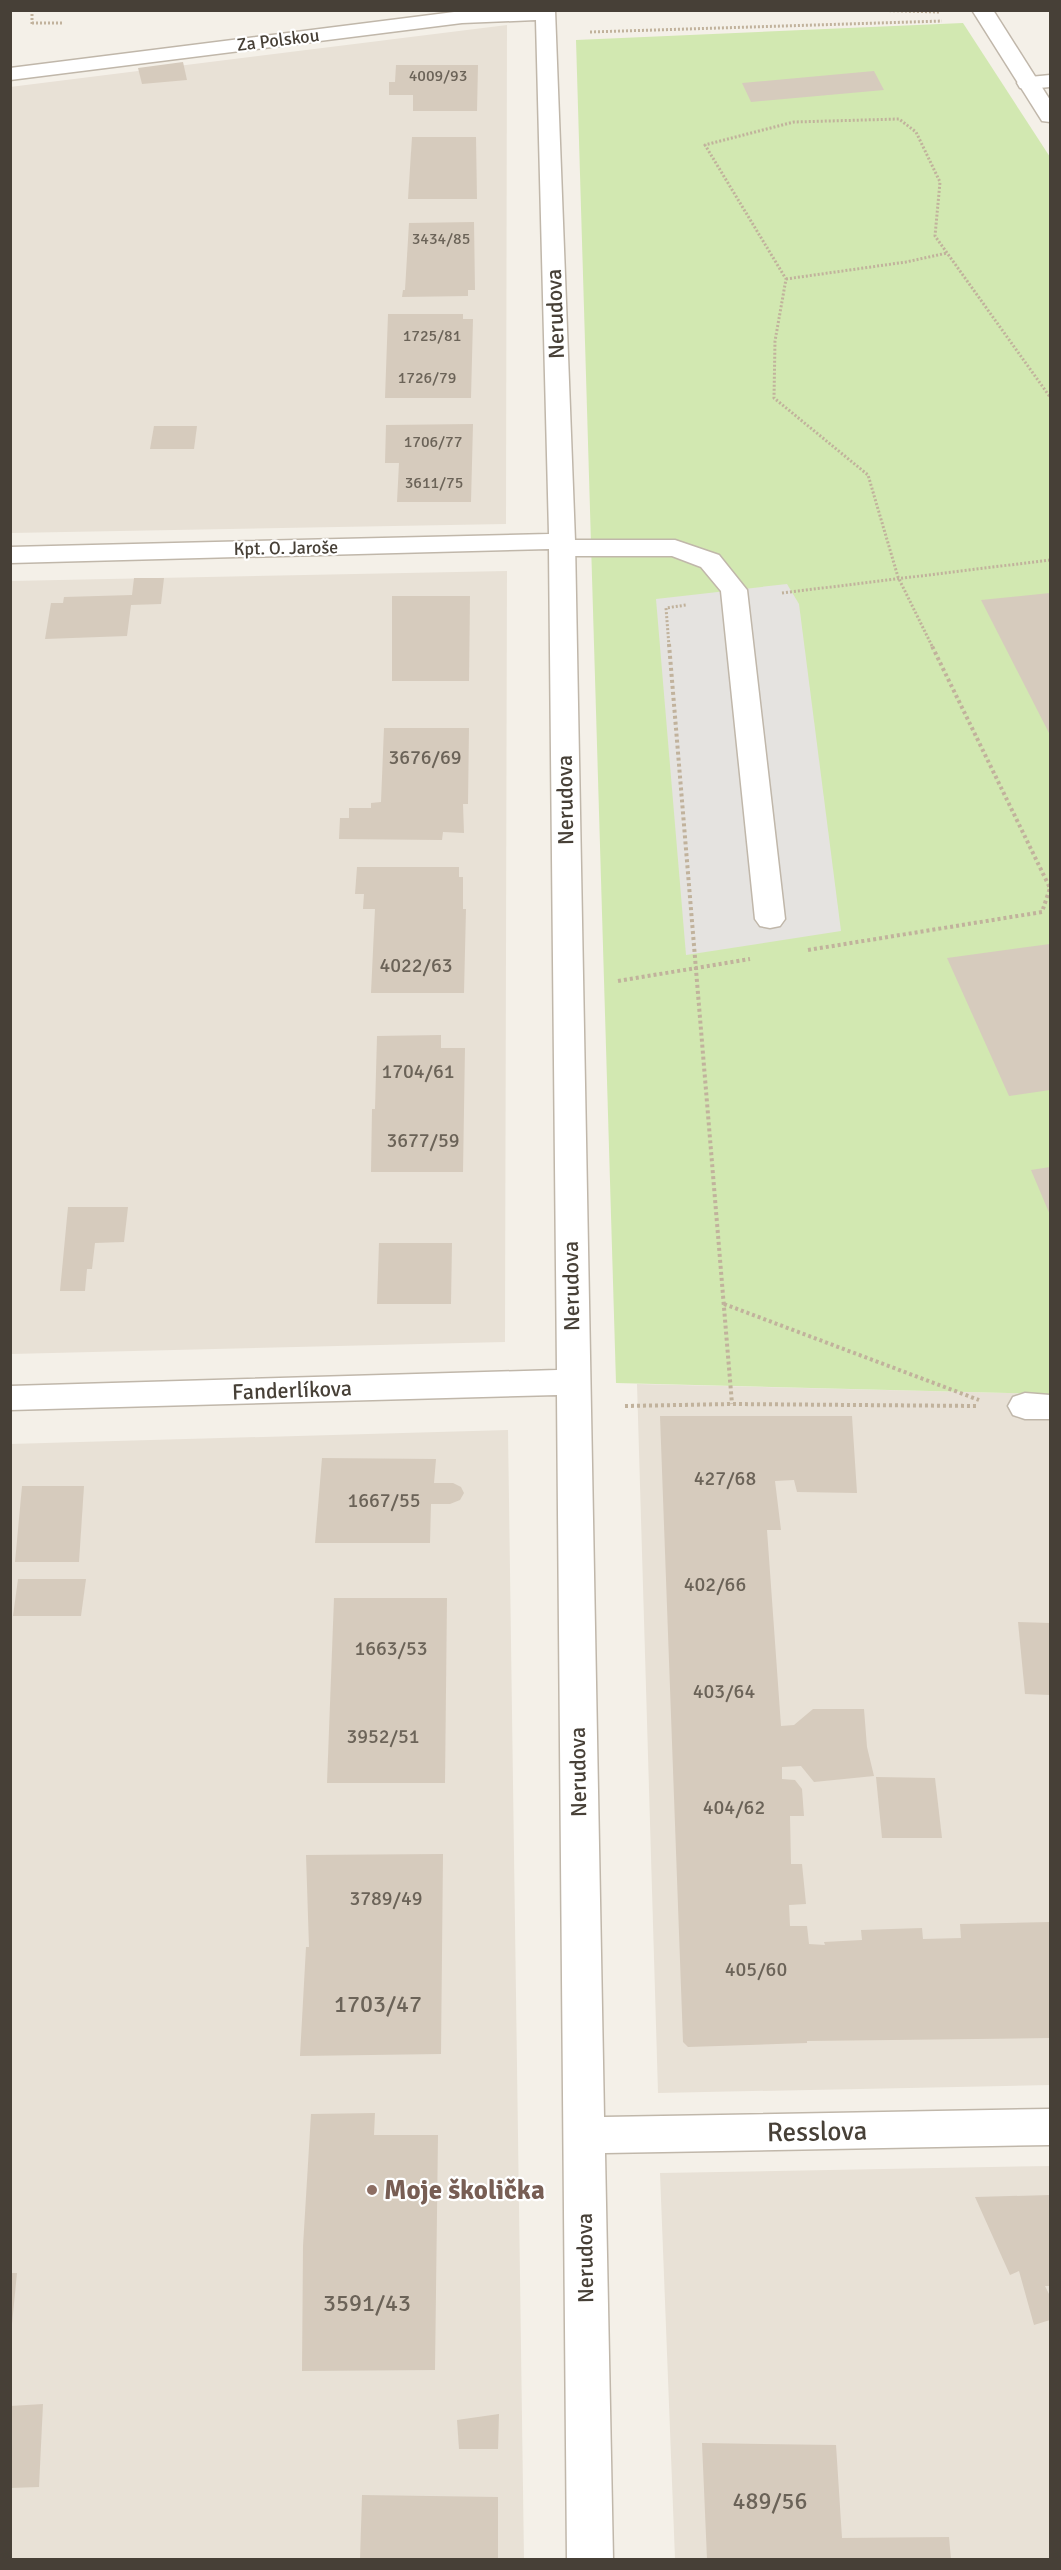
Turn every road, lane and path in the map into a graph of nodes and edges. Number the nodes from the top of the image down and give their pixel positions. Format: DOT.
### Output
graph roads {
  1 [pos="982,10"];
  2 [pos="945,21"];
  3 [pos="546,24"];
  4 [pos="10,74"];
  5 [pos="1050,81"];
  6 [pos="1029,83"];
  7 [pos="1050,116"];
  8 [pos="947,253"];
  9 [pos="786,279"];
  10 [pos="1050,397"];
  11 [pos="562,544"];
  12 [pos="10,555"];
  13 [pos="771,919"];
  14 [pos="798,951"];
  15 [pos="753,958"];
  16 [pos="567,990"];
  17 [pos="724,1304"];
  18 [pos="573,1394"];
  19 [pos="10,1398"];
  20 [pos="1024,1406"];
  21 [pos="1050,2127"];
  22 [pos="583,2135"];
  23 [pos="590,2559"];
  1 -- 6 [label="street"];
  2 -- 3 [label="path"];
  3 -- 4 [label="street, Za Polskou"];
  3 -- 11 [label="street, Nerudova"];
  5 -- 6 [label="street"];
  6 -- 7 [label="street"];
  8 -- 9 [label="path"];
  8 -- 9 [label="path"];
  8 -- 10 [label="path"];
  9 -- 14 [label="path"];
  11 -- 12 [label="street, Kpt. O. Jaroše"];
  11 -- 13 [label="street, Kpt. O. Jaroše"];
  11 -- 16 [label="street, Nerudova"];
  15 -- 16 [label="path"];
  16 -- 18 [label="street, Nerudova"];
  17 -- 20 [label="path"];
  18 -- 19 [label="street, Fanderlíkova"];
  18 -- 20 [label="path"];
  18 -- 22 [label="street, Nerudova"];
  21 -- 22 [label="street, Resslova"];
  22 -- 23 [label="street, Nerudova"];
}
